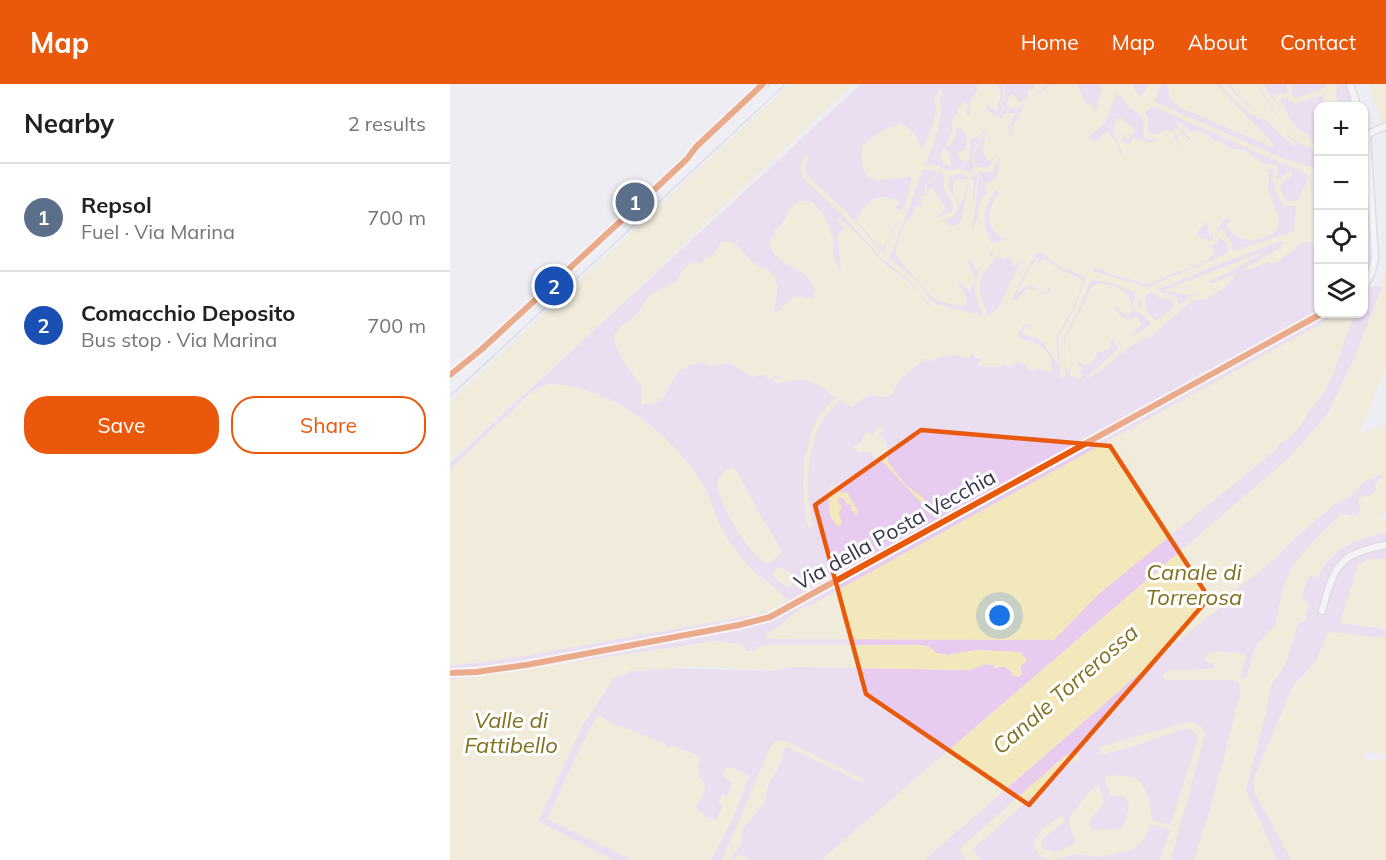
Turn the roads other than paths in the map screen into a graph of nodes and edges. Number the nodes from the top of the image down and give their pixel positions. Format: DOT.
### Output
graph roads {
  1 [pos="778,84"];
  2 [pos="1350,84"];
  3 [pos="1356,102"];
  4 [pos="1386,126"];
  5 [pos="1368,133"];
  6 [pos="1367,156"];
  7 [pos="1368,279"];
  8 [pos="1314,318"];
  9 [pos="450,389"];
  10 [pos="1386,545"];
  11 [pos="1322,611"];
  12 [pos="450,673"];
  1 -- 9 [label="street"];
  2 -- 3 [label="street"];
  4 -- 5 [label="street"];
  6 -- 7 [label="street"];
  8 -- 12 [label="street, Via della Posta Vecchia"];
  10 -- 11 [label="street"];
}
